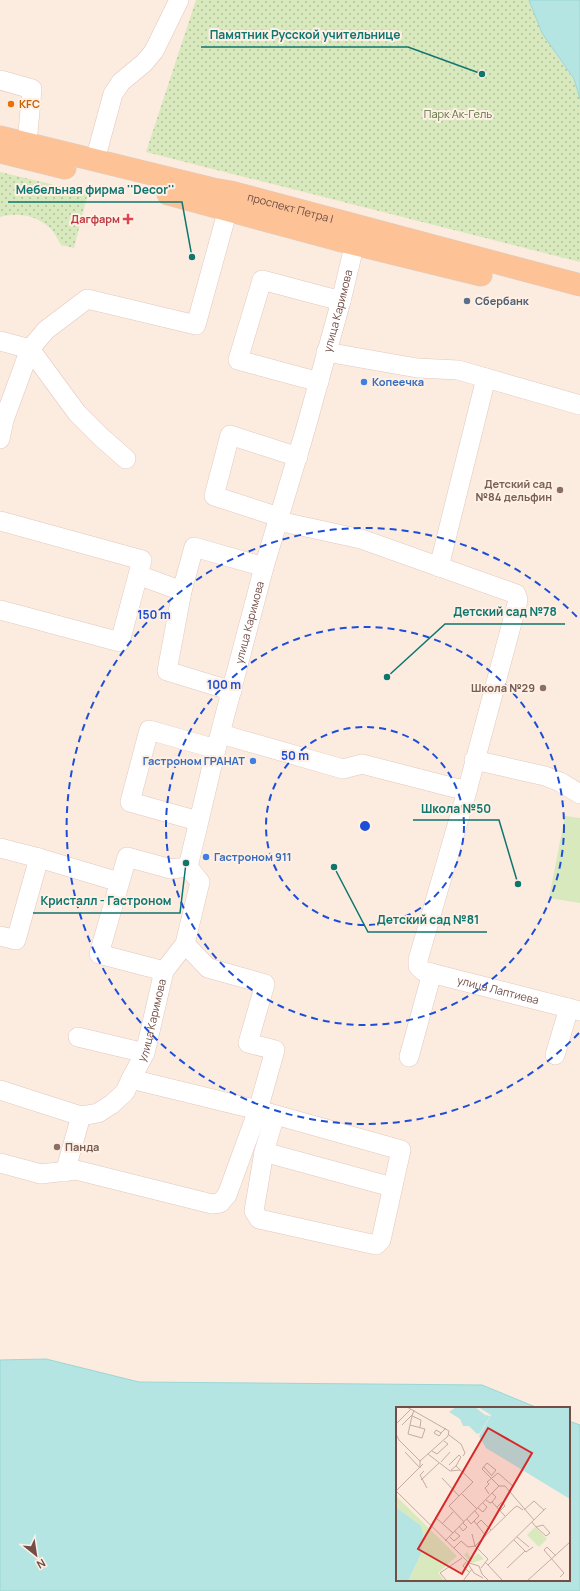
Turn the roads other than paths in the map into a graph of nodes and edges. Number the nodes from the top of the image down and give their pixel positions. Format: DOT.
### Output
graph roads {
  1 [pos="179,0"];
  2 [pos="0,80"];
  3 [pos="0,137"];
  4 [pos="27,143"];
  5 [pos="0,152"];
  6 [pos="95,160"];
  7 [pos="228,209"];
  8 [pos="357,236"];
  9 [pos="580,286"];
  10 [pos="580,300"];
  11 [pos="341,301"];
  12 [pos="0,341"];
  13 [pos="30,349"];
  14 [pos="326,352"];
  15 [pos="486,378"];
  16 [pos="319,382"];
  17 [pos="580,405"];
  18 [pos="0,439"];
  19 [pos="298,457"];
  20 [pos="126,459"];
  21 [pos="278,519"];
  22 [pos="0,521"];
  23 [pos="439,566"];
  24 [pos="264,567"];
  25 [pos="138,575"];
  26 [pos="182,591"];
  27 [pos="0,610"];
  28 [pos="232,691"];
  29 [pos="219,741"];
  30 [pos="474,760"];
  31 [pos="467,791"];
  32 [pos="580,794"];
  33 [pos="198,820"];
  34 [pos="0,848"];
  35 [pos="39,858"];
  36 [pos="188,867"];
  37 [pos="119,882"];
  38 [pos="0,936"];
  39 [pos="185,944"];
  40 [pos="164,970"];
  41 [pos="425,970"];
  42 [pos="574,1010"];
  43 [pos="78,1037"];
  44 [pos="145,1053"];
  45 [pos="556,1055"];
  46 [pos="409,1057"];
  47 [pos="131,1079"];
  48 [pos="0,1090"];
  49 [pos="266,1112"];
  50 [pos="81,1116"];
  51 [pos="264,1152"];
  52 [pos="0,1163"];
  53 [pos="65,1172"];
  54 [pos="392,1187"];
  1 -- 6 [label="street"];
  2 -- 4 [label="street"];
  3 -- 4 [label="main road, проспект Петра I"];
  4 -- 6 [label="main road, проспект Петра I"];
  5 -- 7 [label="main road, проспект Петра I"];
  6 -- 8 [label="main road, проспект Петра I"];
  7 -- 8 [label="main road, проспект Петра I"];
  7 -- 13 [label="street"];
  8 -- 9 [label="main road, проспект Петра I"];
  8 -- 10 [label="main road, проспект Петра I"];
  8 -- 11 [label="street, улица Каримова"];
  11 -- 14 [label="street, улица Каримова"];
  11 -- 16 [label="street"];
  12 -- 13 [label="street"];
  13 -- 18 [label="street"];
  13 -- 20 [label="street"];
  14 -- 15 [label="street"];
  14 -- 16 [label="street, улица Каримова"];
  15 -- 17 [label="street"];
  15 -- 23 [label="street"];
  16 -- 19 [label="street, улица Каримова"];
  19 -- 21 [label="street, улица Каримова"];
  19 -- 21 [label="street"];
  21 -- 23 [label="street"];
  21 -- 24 [label="street, улица Каримова"];
  22 -- 25 [label="street"];
  23 -- 30 [label="street"];
  24 -- 26 [label="street"];
  24 -- 28 [label="street, улица Каримова"];
  25 -- 26 [label="street"];
  25 -- 27 [label="street"];
  26 -- 28 [label="street"];
  28 -- 29 [label="street, улица Каримова"];
  29 -- 31 [label="street"];
  29 -- 33 [label="street, улица Каримова"];
  29 -- 33 [label="street"];
  30 -- 31 [label="street"];
  30 -- 32 [label="street"];
  31 -- 41 [label="street"];
  33 -- 36 [label="street, улица Каримова"];
  34 -- 35 [label="street"];
  35 -- 37 [label="street"];
  35 -- 38 [label="street"];
  36 -- 37 [label="street"];
  36 -- 39 [label="street, улица Каримова"];
  37 -- 40 [label="street"];
  39 -- 40 [label="street, улица Каримова"];
  39 -- 49 [label="street"];
  40 -- 44 [label="street, улица Каримова"];
  41 -- 42 [label="street, улица Лаптиева"];
  41 -- 46 [label="street"];
  42 -- 45 [label="street"];
  43 -- 44 [label="street"];
  44 -- 47 [label="street, улица Каримова"];
  47 -- 49 [label="street"];
  47 -- 50 [label="street, улица Каримова"];
  48 -- 50 [label="street"];
  49 -- 51 [label="street"];
  49 -- 53 [label="street"];
  49 -- 54 [label="street"];
  50 -- 53 [label="street"];
  51 -- 54 [label="street"];
  51 -- 54 [label="street"];
  52 -- 53 [label="street"];
}
